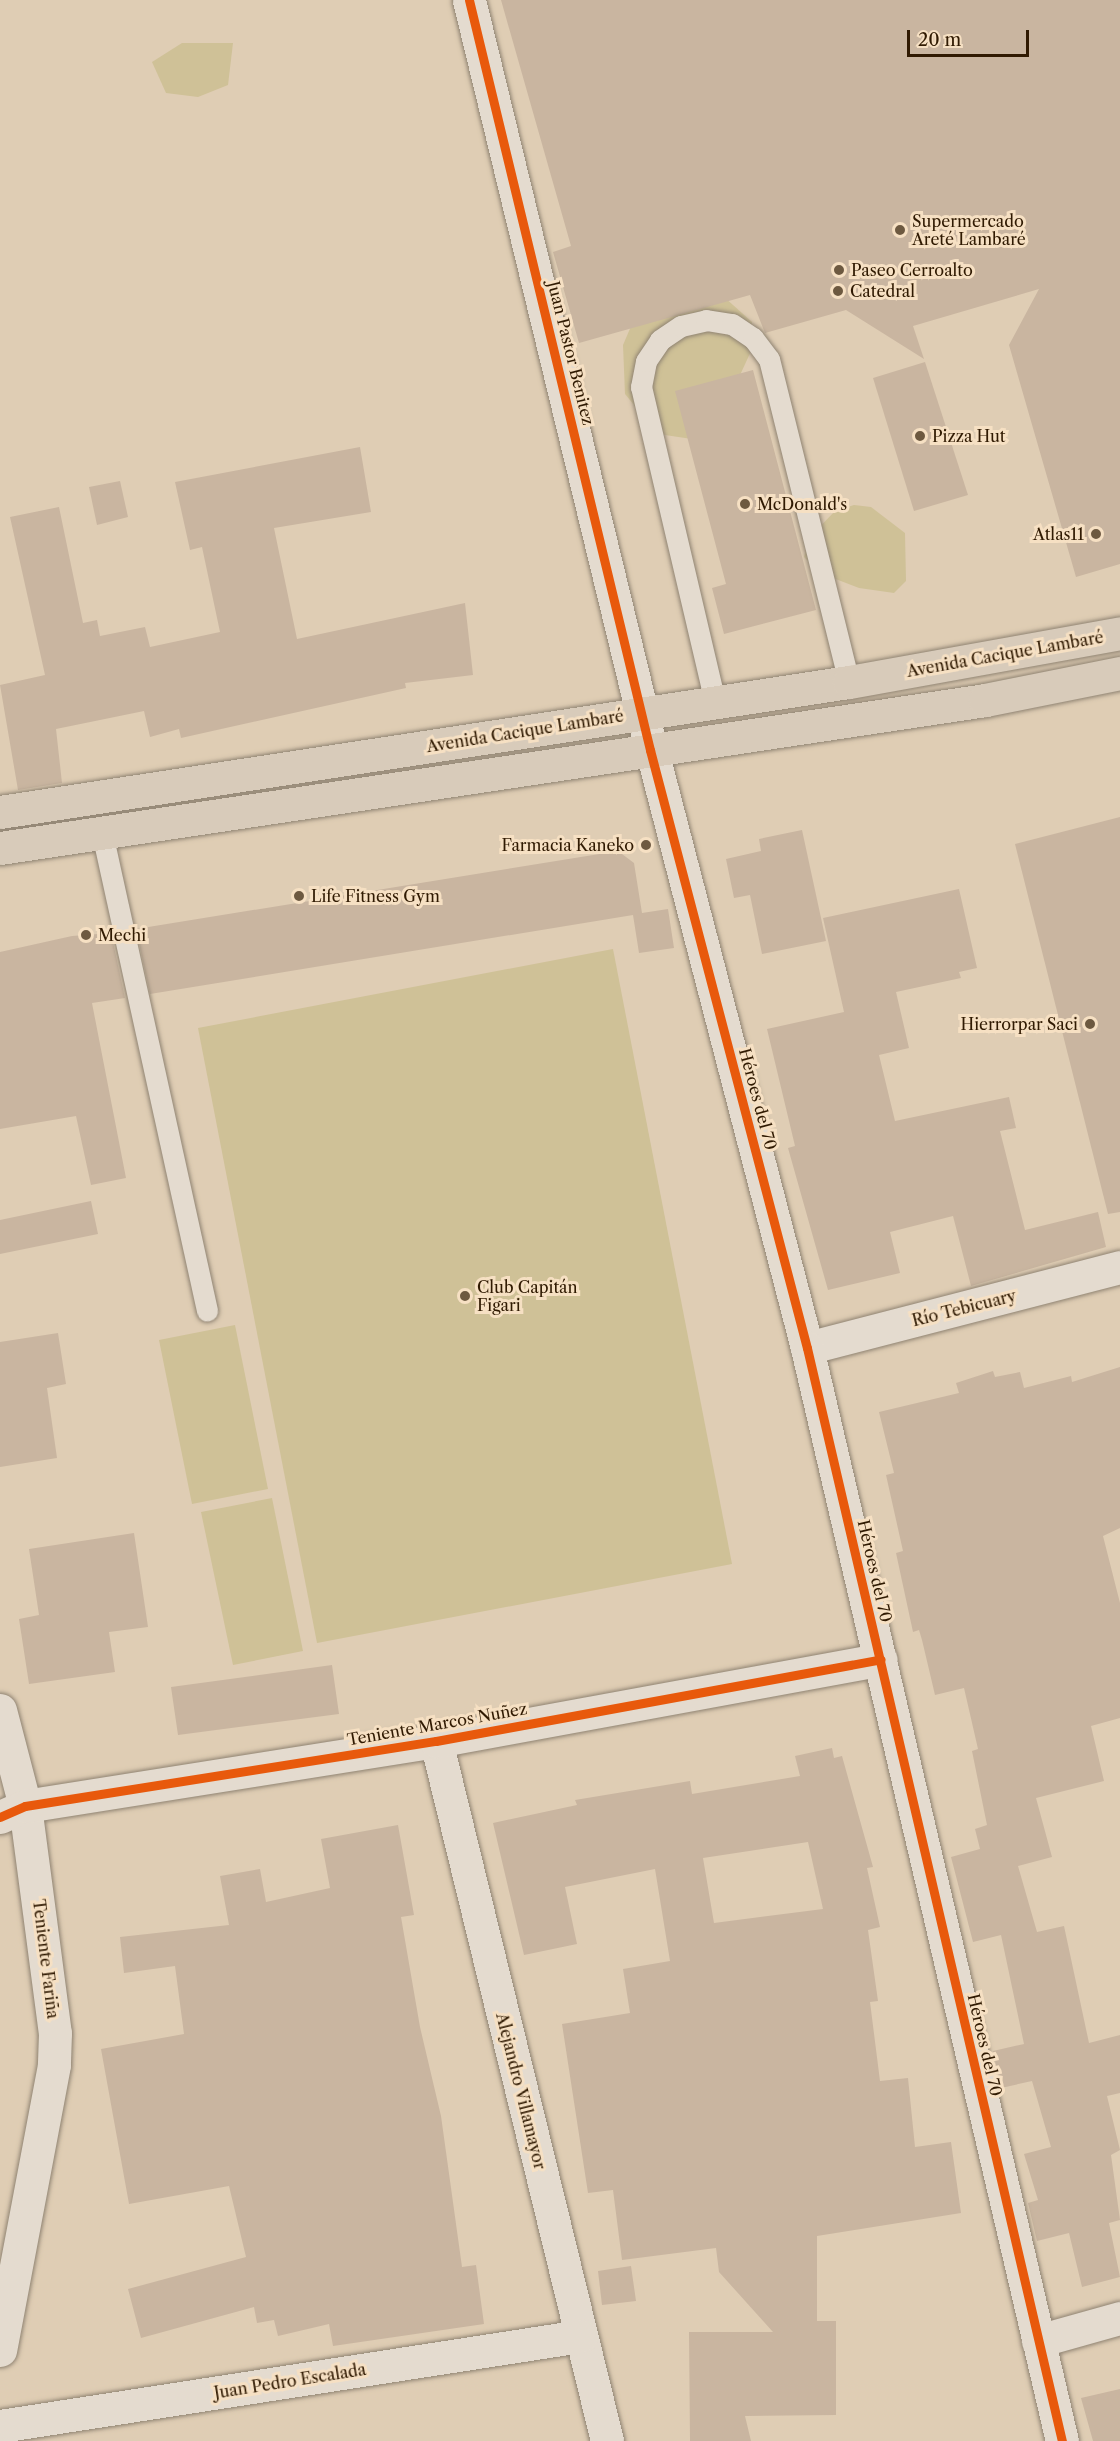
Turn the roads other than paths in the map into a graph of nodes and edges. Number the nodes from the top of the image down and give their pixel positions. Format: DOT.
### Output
graph roads {
  1 [pos="469,0"];
  2 [pos="1120,633"];
  3 [pos="1120,673"];
  4 [pos="849,682"];
  5 [pos="715,702"];
  6 [pos="642,713"];
  7 [pos="651,750"];
  8 [pos="0,812"];
  9 [pos="102,833"];
  10 [pos="0,848"];
  11 [pos="1120,1267"];
  12 [pos="207,1311"];
  13 [pos="807,1348"];
  14 [pos="881,1659"];
  15 [pos="0,1710"];
  16 [pos="436,1741"];
  17 [pos="13,1811"];
  18 [pos="1120,2318"];
  19 [pos="581,2336"];
  20 [pos="1038,2341"];
  21 [pos="0,2350"];
  22 [pos="0,2426"];
  23 [pos="607,2441"];
  24 [pos="1062,2441"];
  1 -- 6 [label="street, Juan Pastor Benitez"];
  2 -- 4 [label="main road, Avenida Cacique Lambaré"];
  3 -- 7 [label="main road"];
  4 -- 5 [label="main road, Avenida Cacique Lambaré"];
  4 -- 5 [label="lane"];
  5 -- 6 [label="main road, Avenida Cacique Lambaré"];
  6 -- 7 [label="street, Héroes del 70"];
  6 -- 8 [label="main road, Avenida Cacique Lambaré"];
  7 -- 9 [label="main road"];
  7 -- 13 [label="street, Héroes del 70"];
  9 -- 10 [label="main road"];
  9 -- 12 [label="lane"];
  11 -- 13 [label="street, Río Tebicuary"];
  13 -- 14 [label="street, Héroes del 70"];
  14 -- 16 [label="street, Teniente Marcos Nuñez"];
  14 -- 20 [label="street, Héroes del 70"];
  15 -- 17 [label="street, Teniente Fariña"];
  16 -- 17 [label="street, Teniente Marcos Nuñez"];
  16 -- 19 [label="street, Alejandro Villamayor"];
  17 -- 21 [label="street, Teniente Fariña"];
  18 -- 20 [label="street"];
  19 -- 22 [label="street, Juan Pedro Escalada"];
  19 -- 23 [label="street, Alejandro Villamayor"];
  20 -- 24 [label="street, Héroes del 70"];
}
